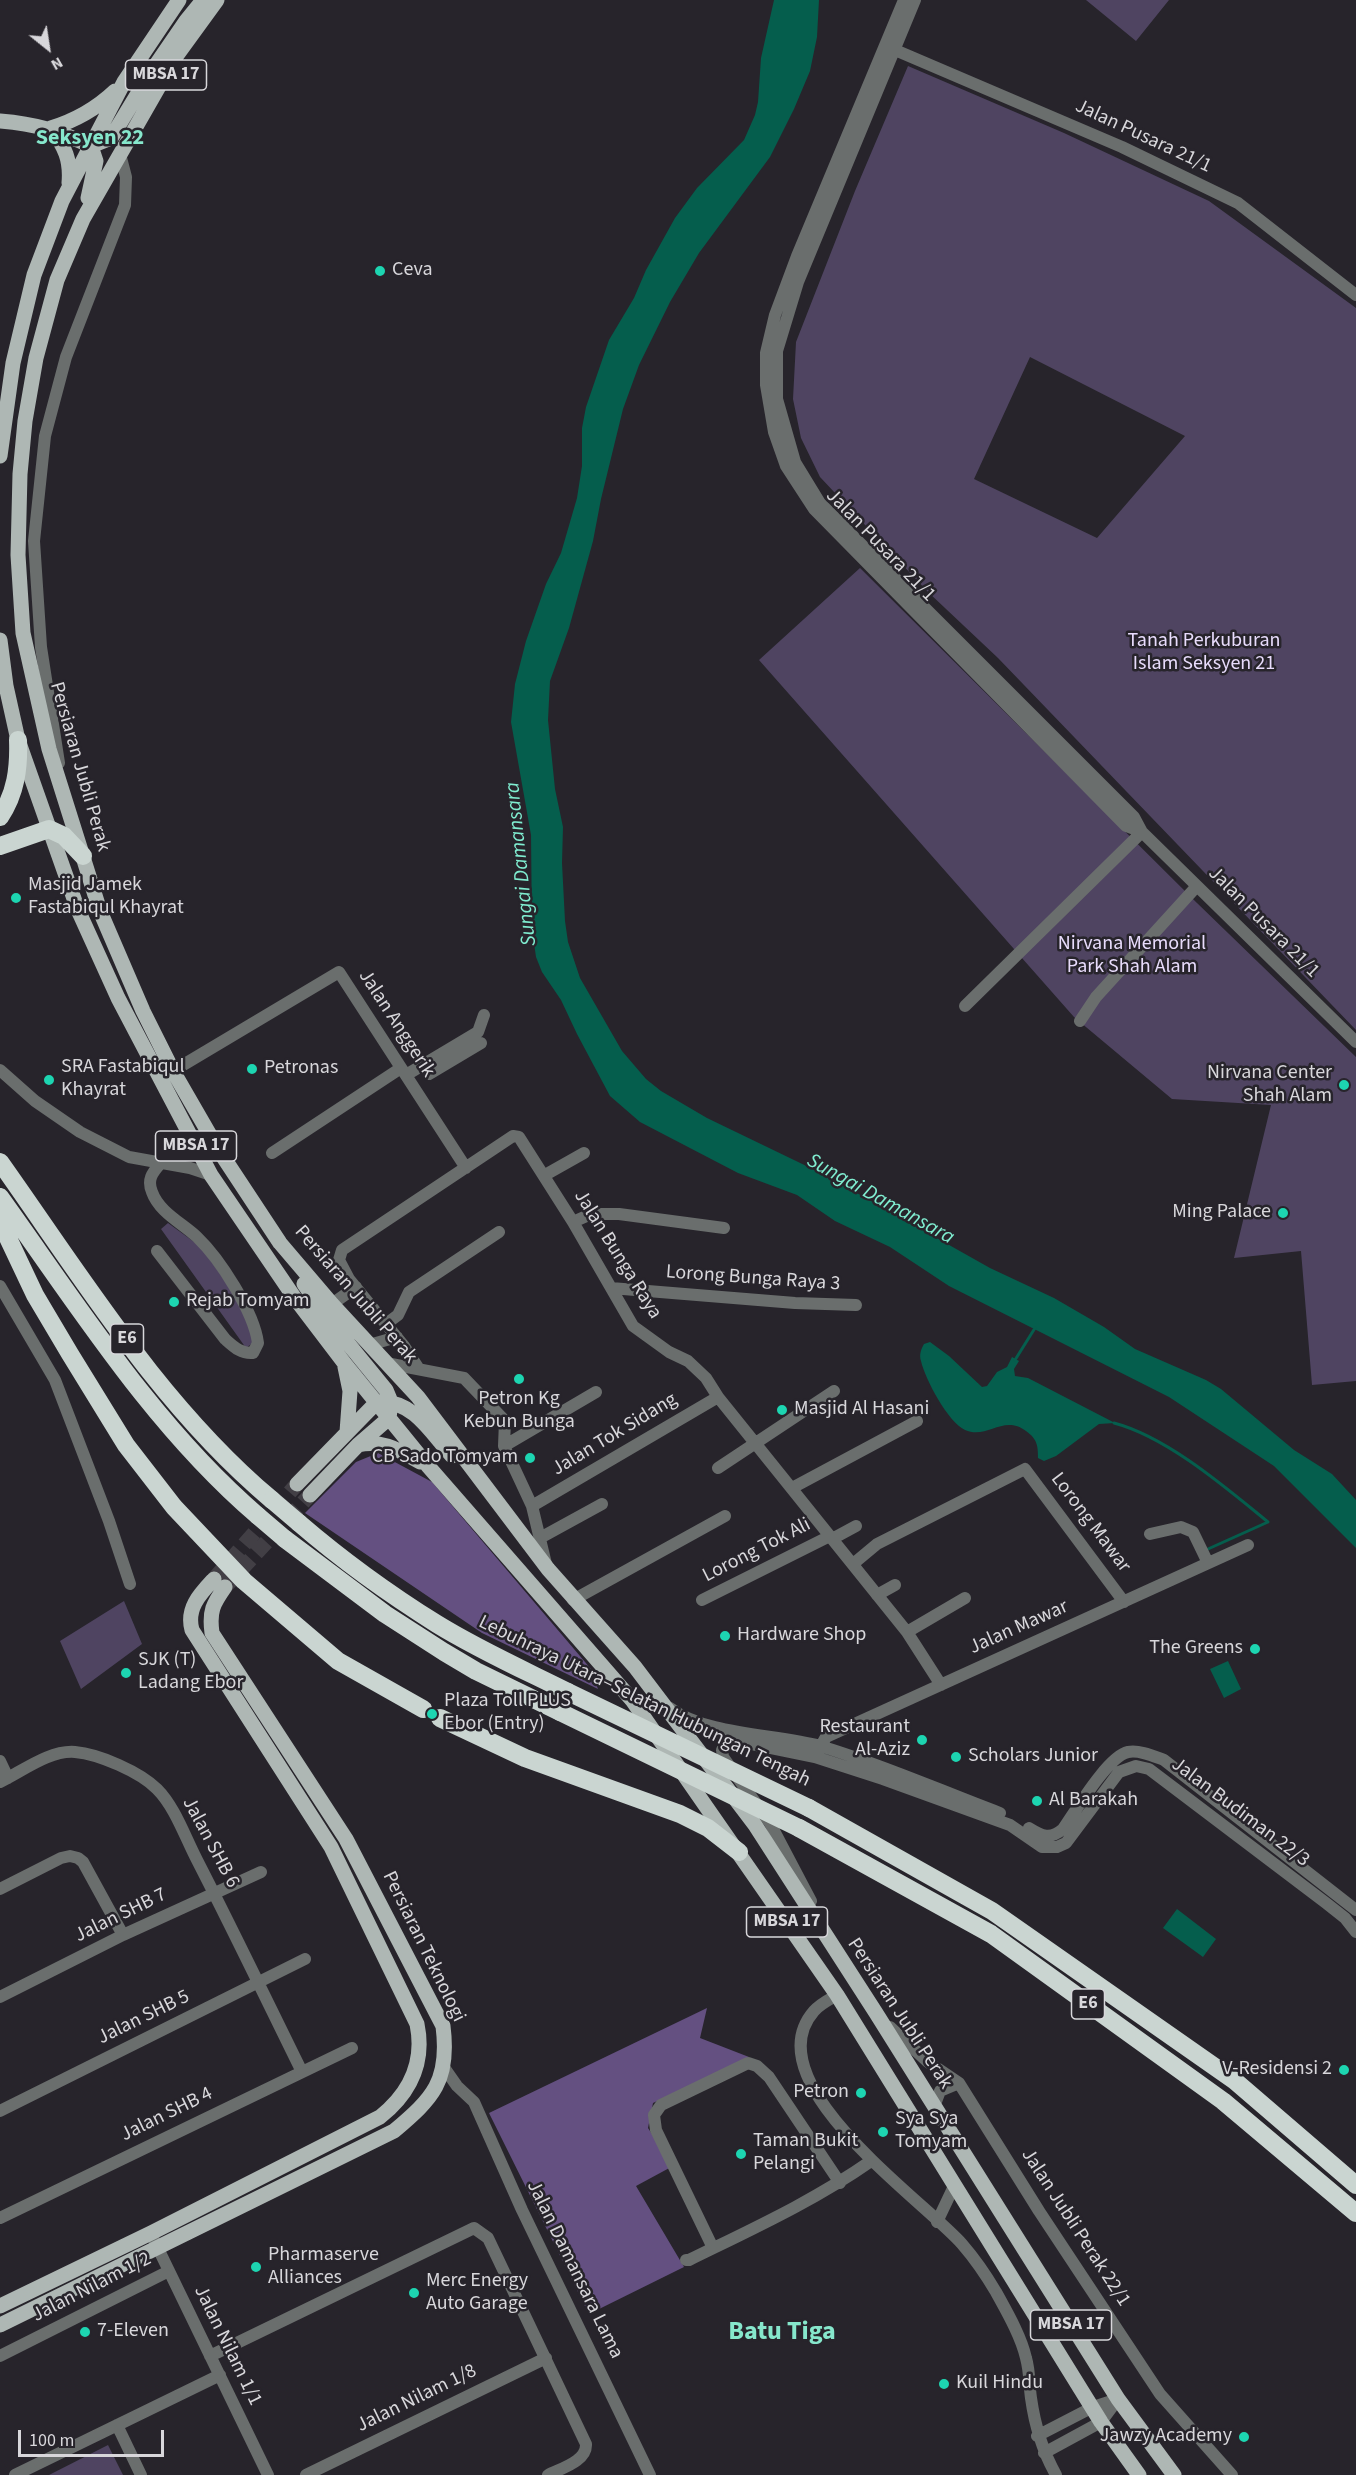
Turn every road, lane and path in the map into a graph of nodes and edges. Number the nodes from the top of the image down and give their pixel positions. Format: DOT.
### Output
graph roads {
  1 [pos="179,0"];
  2 [pos="203,0"];
  3 [pos="217,0"];
  4 [pos="904,0"];
  5 [pos="915,0"];
  6 [pos="890,48"];
  7 [pos="124,82"];
  8 [pos="0,121"];
  9 [pos="51,129"];
  10 [pos="91,146"];
  11 [pos="120,153"];
  12 [pos="69,189"];
  13 [pos="83,219"];
  14 [pos="1356,295"];
  15 [pos="0,456"];
  16 [pos="0,640"];
  17 [pos="18,740"];
  18 [pos="64,798"];
  19 [pos="0,817"];
  20 [pos="50,829"];
  21 [pos="1142,832"];
  22 [pos="0,846"];
  23 [pos="83,856"];
  24 [pos="1197,885"];
  25 [pos="965,1006"];
  26 [pos="484,1014"];
  27 [pos="1080,1021"];
  28 [pos="1356,1042"];
  29 [pos="480,1043"];
  30 [pos="440,1061"];
  31 [pos="0,1070"];
  32 [pos="173,1071"];
  33 [pos="403,1071"];
  34 [pos="429,1074"];
  35 [pos="272,1153"];
  36 [pos="584,1153"];
  37 [pos="0,1162"];
  38 [pos="160,1164"];
  39 [pos="466,1168"];
  40 [pos="211,1175"];
  41 [pos="544,1175"];
  42 [pos="0,1197"];
  43 [pos="0,1221"];
  44 [pos="573,1222"];
  45 [pos="724,1228"];
  46 [pos="499,1232"];
  47 [pos="280,1243"];
  48 [pos="157,1251"];
  49 [pos="0,1286"];
  50 [pos="356,1287"];
  51 [pos="611,1288"];
  52 [pos="332,1304"];
  53 [pos="856,1305"];
  54 [pos="386,1324"];
  55 [pos="397,1337"];
  56 [pos="369,1345"];
  57 [pos="386,1363"];
  58 [pos="345,1364"];
  59 [pos="419,1369"];
  60 [pos="834,1391"];
  61 [pos="596,1392"];
  62 [pos="718,1397"];
  63 [pos="385,1407"];
  64 [pos="917,1420"];
  65 [pos="347,1432"];
  66 [pos="755,1443"];
  67 [pos="358,1445"];
  68 [pos="504,1446"];
  69 [pos="428,1466"];
  70 [pos="718,1468"];
  71 [pos="480,1478"];
  72 [pos="297,1485"];
  73 [pos="792,1488"];
  74 [pos="310,1495"];
  75 [pos="602,1504"];
  76 [pos="532,1506"];
  77 [pos="725,1516"];
  78 [pos="856,1526"];
  79 [pos="1150,1534"];
  80 [pos="831,1537"];
  81 [pos="540,1538"];
  82 [pos="1248,1545"];
  83 [pos="1208,1563"];
  84 [pos="853,1564"];
  85 [pos="548,1569"];
  86 [pos="130,1584"];
  87 [pos="895,1585"];
  88 [pos="877,1595"];
  89 [pos="965,1598"];
  90 [pos="573,1600"];
  91 [pos="702,1600"];
  92 [pos="1124,1602"];
  93 [pos="907,1632"];
  94 [pos="941,1685"];
  95 [pos="657,1698"];
  96 [pos="423,1709"];
  97 [pos="440,1718"];
  98 [pos="817,1751"];
  99 [pos="0,1761"];
  100 [pos="4,1780"];
  101 [pos="739,1852"];
  102 [pos="261,1872"];
  103 [pos="0,1889"];
  104 [pos="214,1893"];
  105 [pos="1356,1910"];
  106 [pos="1356,1932"];
  107 [pos="123,1935"];
  108 [pos="833,1949"];
  109 [pos="305,1959"];
  110 [pos="258,1983"];
  111 [pos="837,1995"];
  112 [pos="0,1997"];
  113 [pos="876,2013"];
  114 [pos="352,2048"];
  115 [pos="443,2066"];
  116 [pos="302,2072"];
  117 [pos="438,2086"];
  118 [pos="457,2086"];
  119 [pos="962,2088"];
  120 [pos="934,2107"];
  121 [pos="0,2110"];
  122 [pos="871,2162"];
  123 [pos="840,2183"];
  124 [pos="955,2184"];
  125 [pos="1356,2185"];
  126 [pos="1356,2213"];
  127 [pos="0,2218"];
  128 [pos="937,2222"];
  129 [pos="151,2233"];
  130 [pos="158,2248"];
  131 [pos="713,2248"];
  132 [pos="686,2260"];
  133 [pos="169,2271"];
  134 [pos="0,2306"];
  135 [pos="0,2325"];
  136 [pos="0,2356"];
  137 [pos="210,2356"];
  138 [pos="546,2358"];
  139 [pos="220,2375"];
  140 [pos="1118,2399"];
  141 [pos="1093,2407"];
  142 [pos="1101,2422"];
  143 [pos="117,2425"];
  144 [pos="1037,2436"];
  145 [pos="1044,2453"];
  146 [pos="15,2475"];
  147 [pos="141,2475"];
  148 [pos="268,2475"];
  149 [pos="306,2475"];
  150 [pos="548,2475"];
  151 [pos="650,2475"];
  152 [pos="1056,2475"];
  153 [pos="1139,2475"];
  154 [pos="1174,2475"];
  155 [pos="1232,2475"];
  1 -- 7 [label="main road, MBSA 17"];
  2 -- 10 [label="main road"];
  3 -- 11 [label="main road, Persiaran Jubli Perak / MBSA 17"];
  4 -- 6 [label="street, Jalan Pusara 21/1"];
  5 -- 6 [label="street, Jalan Pusara 21/1"];
  6 -- 14 [label="street, Jalan Pusara 21/1"];
  6 -- 21 [label="street, Jalan Pusara 21/1"];
  7 -- 9 [label="main road"];
  7 -- 10 [label="main road, MBSA 17"];
  8 -- 9 [label="main road"];
  9 -- 10 [label="main road"];
  9 -- 12 [label="main road"];
  10 -- 12 [label="main road, MBSA 17"];
  10 -- 13 [label="main road"];
  11 -- 13 [label="main road, Persiaran Jubli Perak / MBSA 17"];
  11 -- 18 [label="street"];
  12 -- 15 [label="main road, MBSA 17"];
  13 -- 18 [label="main road, Persiaran Jubli Perak / MBSA 17"];
  16 -- 17 [label="main road, MBSA 17"];
  17 -- 19 [label="highway"];
  17 -- 20 [label="main road, MBSA 17"];
  18 -- 23 [label="main road, Persiaran Jubli Perak / MBSA 17"];
  20 -- 22 [label="highway"];
  20 -- 23 [label="highway"];
  20 -- 40 [label="main road, MBSA 17"];
  21 -- 24 [label="street, Jalan Pusara 21/1"];
  21 -- 25 [label="street"];
  23 -- 32 [label="main road, Persiaran Jubli Perak / MBSA 17"];
  24 -- 27 [label="street"];
  24 -- 28 [label="street, Jalan Pusara 21/1"];
  26 -- 30 [label="street"];
  29 -- 30 [label="street"];
  30 -- 33 [label="street"];
  30 -- 34 [label="street"];
  31 -- 38 [label="street"];
  32 -- 33 [label="street, Jalan Anggerik"];
  32 -- 47 [label="main road, Persiaran Jubli Perak / MBSA 17"];
  33 -- 35 [label="street"];
  33 -- 39 [label="street, Jalan Anggerik"];
  36 -- 41 [label="street"];
  37 -- 125 [label="highway, Lebuhraya Utara–Selatan Hubungan Tengah / E6, bridge"];
  38 -- 40 [label="street"];
  38 -- 48 [label="street"];
  39 -- 41 [label="street, Jalan Bunga Raya"];
  39 -- 50 [label="street, Jalan Bunga Raya"];
  40 -- 58 [label="main road, MBSA 17"];
  41 -- 44 [label="street, Jalan Bunga Raya"];
  42 -- 126 [label="highway, E6, bridge"];
  43 -- 96 [label="highway"];
  44 -- 45 [label="street"];
  44 -- 51 [label="street, Jalan Bunga Raya"];
  46 -- 54 [label="street"];
  47 -- 52 [label="main road, Persiaran Jubli Perak / MBSA 17"];
  47 -- 63 [label="main road"];
  49 -- 86 [label="street"];
  50 -- 52 [label="street"];
  50 -- 54 [label="street, Jalan Bunga Raya"];
  51 -- 53 [label="street, Lorong Bunga Raya 3"];
  51 -- 62 [label="street, Jalan Bunga Raya"];
  52 -- 56 [label="main road, Persiaran Jubli Perak / MBSA 17"];
  54 -- 55 [label="street, Jalan Bunga Raya"];
  55 -- 56 [label="street"];
  55 -- 59 [label="street, Jalan Bunga Raya"];
  56 -- 57 [label="main road, Persiaran Jubli Perak / MBSA 17"];
  57 -- 59 [label="street"];
  57 -- 71 [label="main road, Persiaran Jubli Perak / MBSA 17"];
  58 -- 63 [label="main road, MBSA 17"];
  58 -- 65 [label="main road"];
  59 -- 68 [label="street"];
  60 -- 66 [label="street"];
  61 -- 68 [label="street"];
  62 -- 66 [label="street, Jalan Bunga Raya"];
  62 -- 76 [label="street, Jalan Tok Sidang"];
  63 -- 65 [label="main road"];
  63 -- 67 [label="main road"];
  63 -- 69 [label="main road, MBSA 17"];
  63 -- 71 [label="main road"];
  64 -- 73 [label="street"];
  65 -- 72 [label="main road"];
  66 -- 70 [label="street"];
  66 -- 73 [label="street, Jalan Bunga Raya"];
  67 -- 69 [label="main road"];
  67 -- 74 [label="main road"];
  68 -- 76 [label="street"];
  69 -- 101 [label="main road, MBSA 17"];
  71 -- 85 [label="main road, Persiaran Jubli Perak / MBSA 17"];
  73 -- 80 [label="street, Jalan Bunga Raya"];
  75 -- 81 [label="street"];
  76 -- 81 [label="street"];
  77 -- 90 [label="street"];
  78 -- 80 [label="street, Lorong Tok Ali"];
  79 -- 83 [label="street"];
  80 -- 84 [label="street, Jalan Bunga Raya"];
  80 -- 91 [label="street, Lorong Tok Ali"];
  81 -- 85 [label="street"];
  82 -- 83 [label="street, Jalan Mawar"];
  83 -- 92 [label="street, Jalan Mawar"];
  84 -- 88 [label="street, Jalan Bunga Raya"];
  84 -- 92 [label="street, Lorong Mawar"];
  85 -- 90 [label="main road, Persiaran Jubli Perak / MBSA 17"];
  87 -- 88 [label="street"];
  88 -- 93 [label="street, Jalan Bunga Raya"];
  89 -- 93 [label="street"];
  90 -- 95 [label="main road, Persiaran Jubli Perak / MBSA 17"];
  92 -- 94 [label="street, Jalan Mawar"];
  93 -- 94 [label="street, Jalan Bunga Raya"];
  94 -- 98 [label="street, Jalan Mawar"];
  95 -- 98 [label="street"];
  95 -- 108 [label="main road, Persiaran Jubli Perak / MBSA 17"];
  97 -- 101 [label="highway"];
  98 -- 105 [label="street, Jalan Budiman 22/3"];
  98 -- 106 [label="street, Jalan Budiman 22/3"];
  98 -- 108 [label="street"];
  99 -- 100 [label="street"];
  100 -- 104 [label="street, Jalan SHB 6"];
  101 -- 111 [label="main road, MBSA 17"];
  102 -- 104 [label="street, Jalan SHB 7"];
  103 -- 107 [label="street"];
  104 -- 107 [label="street, Jalan SHB 7"];
  104 -- 110 [label="street, Jalan SHB 6"];
  107 -- 112 [label="street, Jalan SHB 7"];
  108 -- 113 [label="main road, Persiaran Jubli Perak / MBSA 17"];
  109 -- 110 [label="street, Jalan SHB 5"];
  110 -- 116 [label="street, Jalan SHB 6"];
  110 -- 121 [label="street, Jalan SHB 5"];
  111 -- 122 [label="street"];
  111 -- 124 [label="main road, MBSA 17"];
  113 -- 119 [label="street, Jalan Jubli Perak 22/1"];
  113 -- 120 [label="main road, Persiaran Jubli Perak / MBSA 17"];
  114 -- 116 [label="street, Jalan SHB 4"];
  115 -- 117 [label="main road, Persiaran Teknologi"];
  115 -- 118 [label="street, Jalan Damansara Lama"];
  115 -- 129 [label="main road, Persiaran Teknologi"];
  116 -- 127 [label="street, Jalan SHB 4"];
  117 -- 118 [label="street"];
  117 -- 130 [label="main road, Persiaran Teknologi"];
  118 -- 151 [label="street, Jalan Damansara Lama"];
  119 -- 120 [label="street"];
  119 -- 155 [label="street, Jalan Jubli Perak 22/1"];
  120 -- 140 [label="main road, Persiaran Jubli Perak / MBSA 17"];
  122 -- 123 [label="street"];
  122 -- 128 [label="street"];
  123 -- 131 [label="street"];
  123 -- 131 [label="street"];
  124 -- 128 [label="street"];
  124 -- 141 [label="main road, MBSA 17"];
  128 -- 144 [label="street"];
  129 -- 130 [label="street, Jalan Nilam 1/1"];
  129 -- 134 [label="main road, Persiaran Teknologi"];
  130 -- 133 [label="street, Jalan Nilam 1/1"];
  130 -- 135 [label="main road, Persiaran Teknologi"];
  131 -- 132 [label="street"];
  133 -- 136 [label="street, Jalan Nilam 1/2"];
  133 -- 137 [label="street, Jalan Nilam 1/1"];
  137 -- 138 [label="street"];
  137 -- 139 [label="street, Jalan Nilam 1/1"];
  138 -- 149 [label="street, Jalan Nilam 1/8"];
  138 -- 150 [label="street"];
  139 -- 143 [label="street"];
  139 -- 148 [label="street, Jalan Nilam 1/1"];
  140 -- 141 [label="street"];
  140 -- 142 [label="street"];
  140 -- 154 [label="main road, Persiaran Jubli Perak"];
  141 -- 142 [label="main road"];
  141 -- 144 [label="street"];
  142 -- 145 [label="street"];
  142 -- 153 [label="main road"];
  143 -- 146 [label="street"];
  143 -- 147 [label="street"];
  144 -- 145 [label="street"];
  145 -- 152 [label="street"];
}
